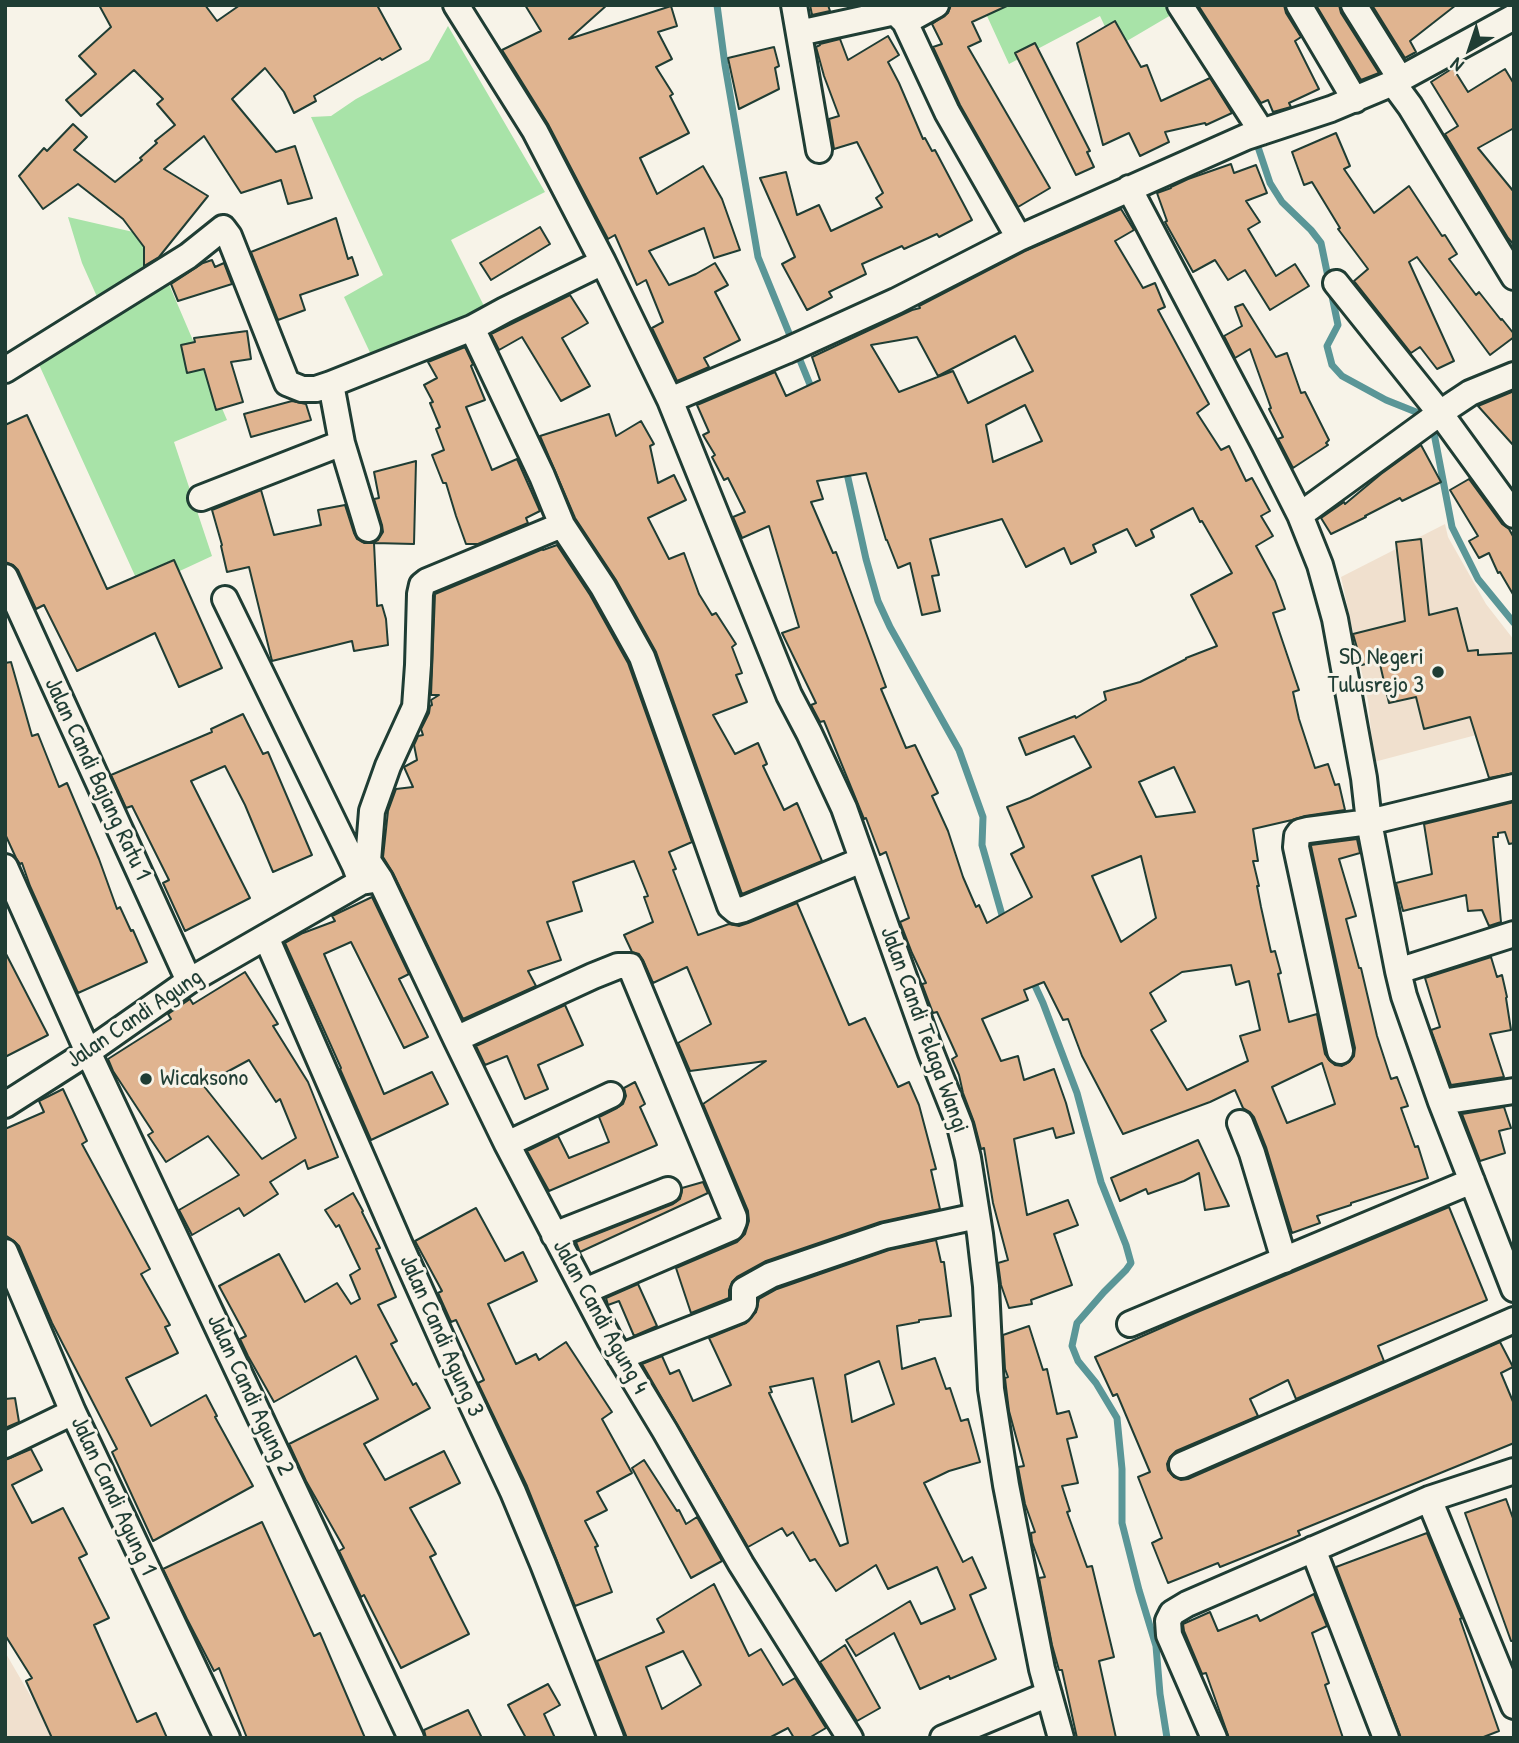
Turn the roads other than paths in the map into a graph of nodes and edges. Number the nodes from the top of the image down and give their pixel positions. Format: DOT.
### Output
graph roads {
  1 [pos="456,5"];
  2 [pos="794,5"];
  3 [pos="936,5"];
  4 [pos="1180,5"];
  5 [pos="1299,5"];
  6 [pos="1354,5"];
  7 [pos="1507,14"];
  8 [pos="905,22"];
  9 [pos="800,33"];
  10 [pos="1397,81"];
  11 [pos="1355,100"];
  12 [pos="1255,134"];
  13 [pos="819,150"];
  14 [pos="1129,188"];
  15 [pos="1019,238"];
  16 [pos="603,262"];
  17 [pos="1514,277"];
  18 [pos="1336,284"];
  19 [pos="472,328"];
  20 [pos="5,370"];
  21 [pos="1514,376"];
  22 [pos="331,384"];
  23 [pos="670,400"];
  24 [pos="1431,419"];
  25 [pos="342,443"];
  26 [pos="201,498"];
  27 [pos="1300,515"];
  28 [pos="1514,515"];
  29 [pos="562,525"];
  30 [pos="368,529"];
  31 [pos="5,577"];
  32 [pos="225,599"];
  33 [pos="1514,788"];
  34 [pos="1369,822"];
  35 [pos="862,860"];
  36 [pos="5,867"];
  37 [pos="370,880"];
  38 [pos="1514,934"];
  39 [pos="266,937"];
  40 [pos="1398,971"];
  41 [pos="188,981"];
  42 [pos="456,1040"];
  43 [pos="1340,1051"];
  44 [pos="88,1052"];
  45 [pos="1514,1090"];
  46 [pos="611,1095"];
  47 [pos="1441,1102"];
  48 [pos="5,1105"];
  49 [pos="1240,1123"];
  50 [pos="507,1144"];
  51 [pos="1472,1181"];
  52 [pos="668,1190"];
  53 [pos="977,1216"];
  54 [pos="554,1235"];
  55 [pos="5,1252"];
  56 [pos="1284,1260"];
  57 [pos="1514,1289"];
  58 [pos="585,1291"];
  59 [pos="1514,1320"];
  60 [pos="1130,1324"];
  61 [pos="620,1357"];
  62 [pos="73,1412"];
  63 [pos="5,1445"];
  64 [pos="1182,1465"];
  65 [pos="1514,1471"];
  66 [pos="1429,1499"];
  67 [pos="1313,1549"];
  68 [pos="1049,1694"];
  69 [pos="1514,1706"];
  70 [pos="227,1738"];
  71 [pos="411,1738"];
  72 [pos="611,1738"];
  73 [pos="850,1738"];
  74 [pos="943,1738"];
  75 [pos="1061,1738"];
  76 [pos="1214,1738"];
  77 [pos="1386,1738"];
  1 -- 16 [label="street, Jalan Candi Telaga Wangi"];
  2 -- 9 [label="street"];
  3 -- 8 [label="street"];
  4 -- 12 [label="street"];
  5 -- 11 [label="street"];
  6 -- 10 [label="street"];
  7 -- 10 [label="street"];
  8 -- 9 [label="street"];
  8 -- 15 [label="street"];
  9 -- 13 [label="street"];
  10 -- 11 [label="street"];
  10 -- 17 [label="street"];
  11 -- 12 [label="street"];
  12 -- 14 [label="street"];
  14 -- 15 [label="street"];
  14 -- 27 [label="street"];
  15 -- 23 [label="street"];
  16 -- 19 [label="street"];
  16 -- 23 [label="street, Jalan Candi Telaga Wangi"];
  18 -- 24 [label="street"];
  19 -- 22 [label="street"];
  19 -- 29 [label="street"];
  20 -- 22 [label="street"];
  21 -- 24 [label="street"];
  22 -- 25 [label="street"];
  23 -- 35 [label="street, Jalan Candi Telaga Wangi"];
  24 -- 27 [label="street"];
  24 -- 28 [label="street"];
  25 -- 26 [label="street"];
  25 -- 30 [label="street"];
  27 -- 34 [label="street"];
  29 -- 35 [label="street"];
  29 -- 37 [label="street"];
  31 -- 41 [label="street, Jalan Candi Bajang Ratu 1"];
  32 -- 37 [label="street"];
  33 -- 34 [label="street"];
  34 -- 40 [label="street"];
  34 -- 43 [label="street"];
  35 -- 53 [label="street, Jalan Candi Telaga Wangi"];
  36 -- 44 [label="street, Jalan Candi Agung 2"];
  37 -- 39 [label="street, Jalan Candi Agung"];
  37 -- 42 [label="street, Jalan Candi Agung 4"];
  38 -- 40 [label="street"];
  39 -- 41 [label="street, Jalan Candi Agung"];
  39 -- 72 [label="street, Jalan Candi Agung 3"];
  40 -- 47 [label="street"];
  41 -- 44 [label="street, Jalan Candi Agung"];
  42 -- 50 [label="street, Jalan Candi Agung 4"];
  42 -- 58 [label="street"];
  44 -- 48 [label="street, Jalan Candi Agung"];
  44 -- 71 [label="street, Jalan Candi Agung 2"];
  45 -- 47 [label="street"];
  46 -- 50 [label="street"];
  47 -- 51 [label="street"];
  49 -- 56 [label="street"];
  50 -- 54 [label="street, Jalan Candi Agung 4"];
  51 -- 56 [label="street"];
  51 -- 57 [label="street"];
  52 -- 54 [label="street"];
  53 -- 61 [label="street"];
  53 -- 68 [label="street, Jalan Candi Telaga Wangi"];
  54 -- 58 [label="street, Jalan Candi Agung 4"];
  55 -- 62 [label="street, Jalan Candi Agung 1"];
  56 -- 60 [label="street"];
  58 -- 61 [label="street, Jalan Candi Agung 4"];
  59 -- 64 [label="street"];
  61 -- 73 [label="street, Jalan Candi Agung 4"];
  62 -- 63 [label="street"];
  62 -- 70 [label="street, Jalan Candi Agung 1"];
  65 -- 66 [label="street"];
  66 -- 67 [label="street"];
  66 -- 69 [label="street"];
  67 -- 76 [label="street"];
  67 -- 77 [label="street"];
  68 -- 74 [label="street"];
  68 -- 75 [label="street, Jalan Candi Telaga Wangi"];
}
